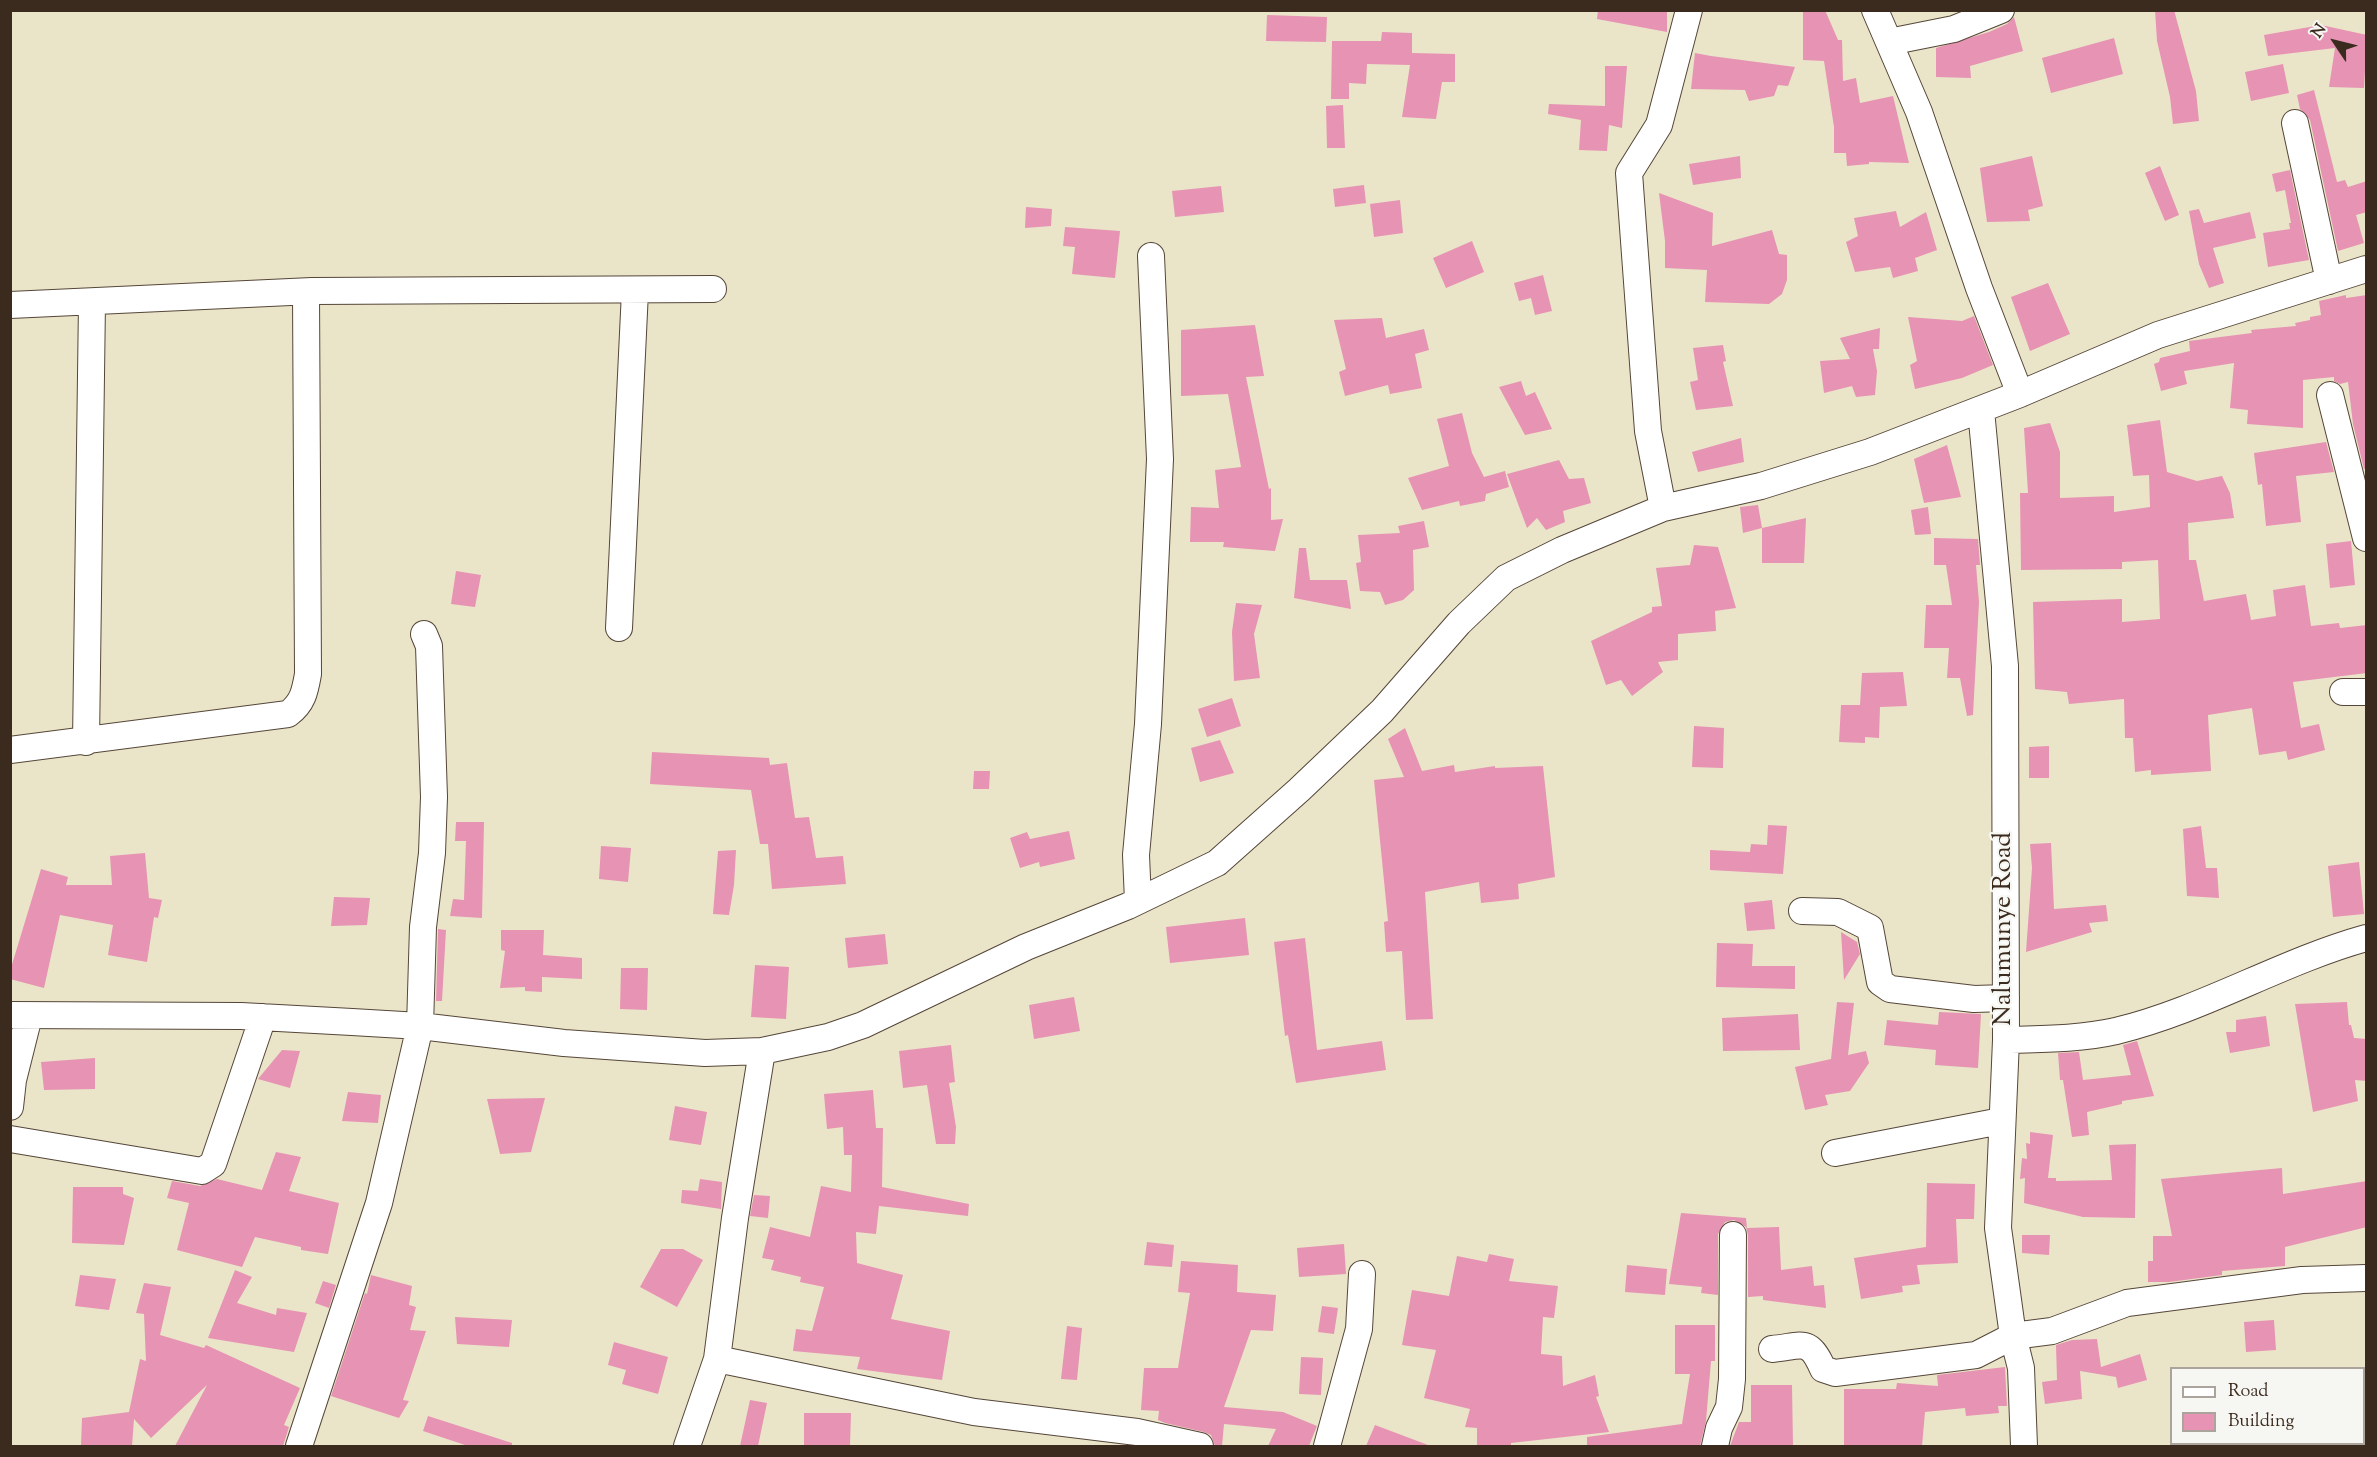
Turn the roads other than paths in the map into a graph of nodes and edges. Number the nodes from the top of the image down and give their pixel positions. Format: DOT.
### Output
graph roads {
  1 [pos="1689,10"];
  2 [pos="1875,10"];
  3 [pos="2001,10"];
  4 [pos="1888,42"];
  5 [pos="2295,123"];
  6 [pos="1151,256"];
  7 [pos="2367,269"];
  8 [pos="2329,281"];
  9 [pos="713,289"];
  10 [pos="636,291"];
  11 [pos="306,292"];
  12 [pos="92,303"];
  13 [pos="10,305"];
  14 [pos="2020,394"];
  15 [pos="2330,395"];
  16 [pos="1981,410"];
  17 [pos="1663,508"];
  18 [pos="2367,538"];
  19 [pos="619,628"];
  20 [pos="424,634"];
  21 [pos="86,742"];
  22 [pos="10,750"];
  23 [pos="1138,901"];
  24 [pos="1802,911"];
  25 [pos="2367,938"];
  26 [pos="2006,998"];
  27 [pos="20,1015"];
  28 [pos="263,1017"];
  29 [pos="420,1026"];
  30 [pos="2006,1040"];
  31 [pos="762,1051"];
  32 [pos="10,1107"];
  33 [pos="2001,1121"];
  34 [pos="10,1139"];
  35 [pos="1835,1153"];
  36 [pos="1733,1235"];
  37 [pos="1362,1274"];
  38 [pos="2367,1278"];
  39 [pos="2013,1336"];
  40 [pos="1772,1349"];
  41 [pos="717,1359"];
  42 [pos="1136,1439"];
  43 [pos="299,1446"];
  44 [pos="687,1446"];
  45 [pos="1200,1446"];
  46 [pos="1327,1446"];
  47 [pos="1715,1446"];
  48 [pos="2025,1446"];
  1 -- 17 [label="street"];
  2 -- 4 [label="street"];
  3 -- 4 [label="street"];
  4 -- 14 [label="street"];
  5 -- 8 [label="street"];
  6 -- 23 [label="street"];
  7 -- 8 [label="street"];
  8 -- 14 [label="street"];
  9 -- 10 [label="street"];
  10 -- 11 [label="street"];
  10 -- 19 [label="street"];
  11 -- 12 [label="street"];
  11 -- 21 [label="street"];
  12 -- 13 [label="street"];
  12 -- 21 [label="street"];
  14 -- 16 [label="street"];
  15 -- 18 [label="street"];
  16 -- 17 [label="street"];
  16 -- 26 [label="street, Nalumunye Road"];
  17 -- 23 [label="street"];
  20 -- 29 [label="street"];
  21 -- 22 [label="street"];
  23 -- 31 [label="street"];
  24 -- 26 [label="street"];
  25 -- 30 [label="street"];
  26 -- 30 [label="street, Nalumunye Road"];
  27 -- 28 [label="street"];
  27 -- 32 [label="street"];
  28 -- 29 [label="street"];
  28 -- 34 [label="street"];
  29 -- 31 [label="street"];
  29 -- 43 [label="street"];
  30 -- 33 [label="street, Nalumunye Road"];
  31 -- 41 [label="street"];
  33 -- 35 [label="street"];
  33 -- 39 [label="street, Nalumunye Road"];
  36 -- 47 [label="street"];
  37 -- 46 [label="street"];
  38 -- 39 [label="street"];
  39 -- 40 [label="street"];
  39 -- 48 [label="street, Nalumunye Road"];
  41 -- 42 [label="street"];
  41 -- 44 [label="street"];
  42 -- 45 [label="street"];
}
